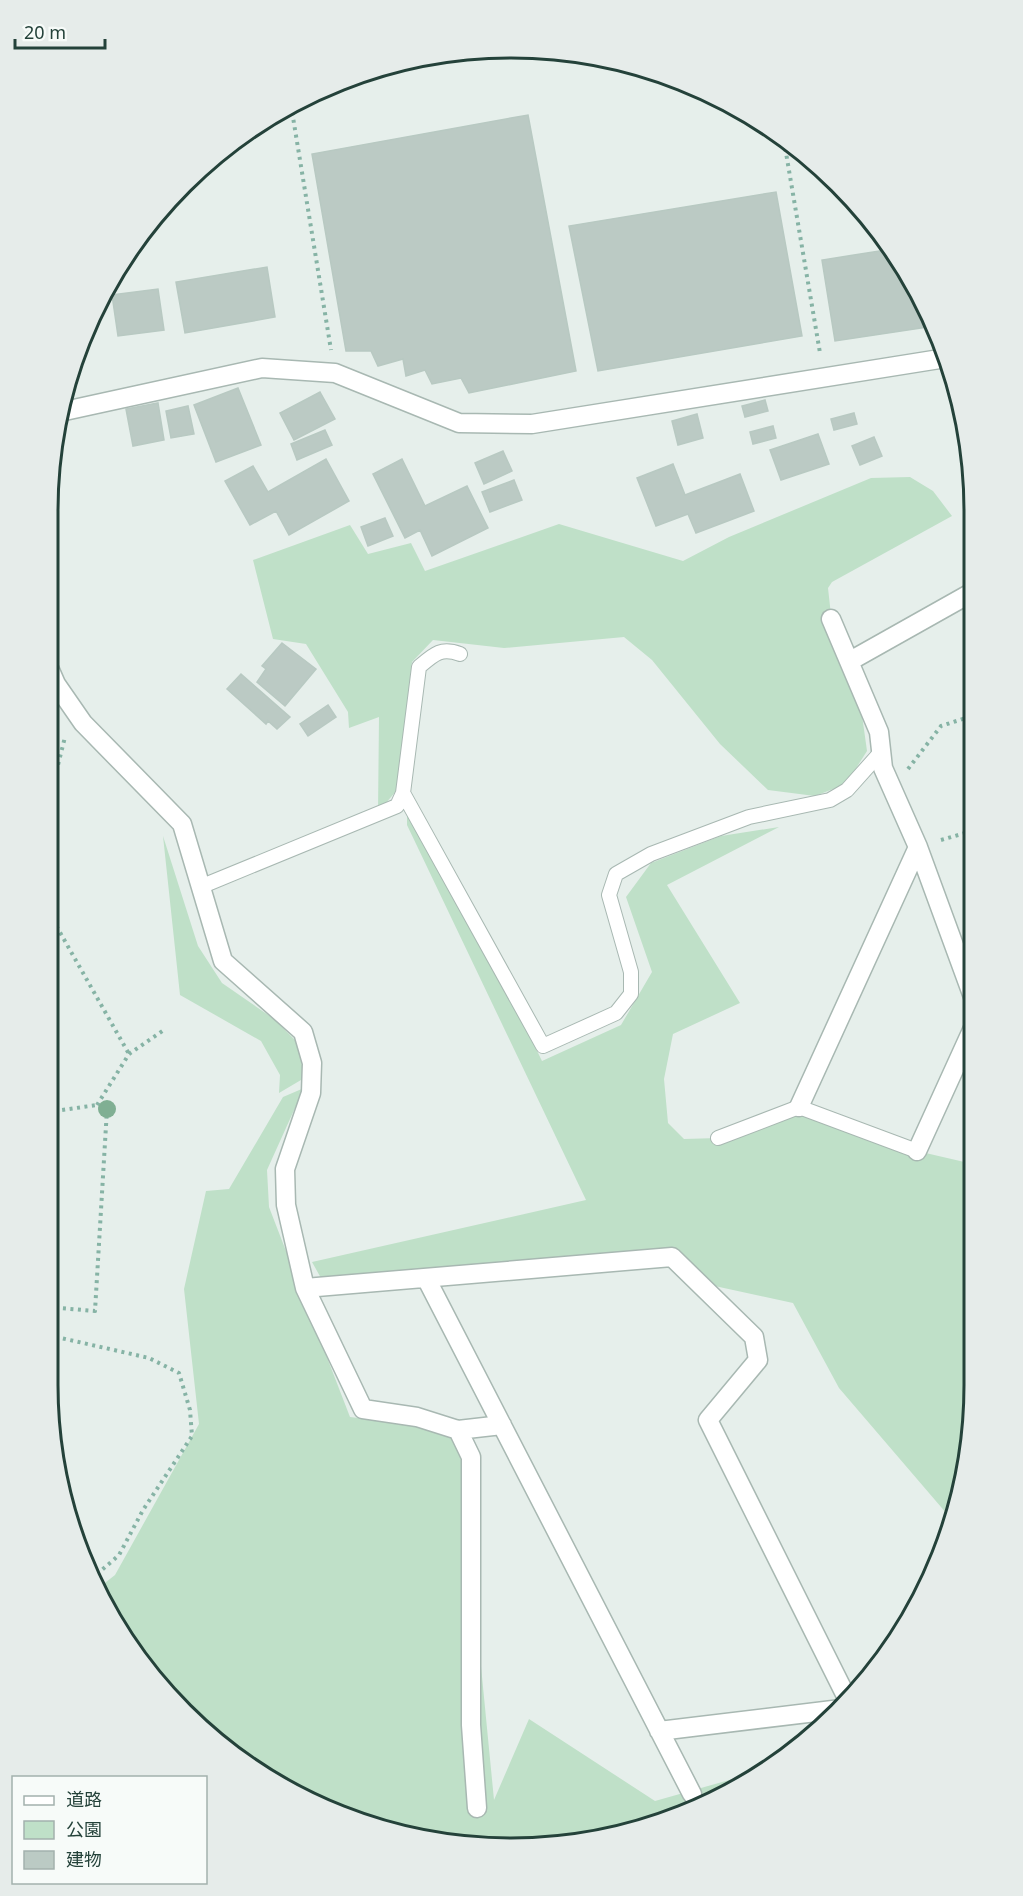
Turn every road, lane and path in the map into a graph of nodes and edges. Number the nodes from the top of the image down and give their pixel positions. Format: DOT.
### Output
graph roads {
  1 [pos="293,115"];
  2 [pos="786,151"];
  3 [pos="938,359"];
  4 [pos="334,373"];
  5 [pos="824,377"];
  6 [pos="70,410"];
  7 [pos="964,597"];
  8 [pos="831,619"];
  9 [pos="460,654"];
  10 [pos="850,661"];
  11 [pos="58,687"];
  12 [pos="73,708"];
  13 [pos="964,719"];
  14 [pos="881,752"];
  15 [pos="58,766"];
  16 [pos="892,789"];
  17 [pos="403,793"];
  18 [pos="964,833"];
  19 [pos="918,847"];
  20 [pos="200,887"];
  21 [pos="58,930"];
  22 [pos="964,972"];
  23 [pos="164,1030"];
  24 [pos="964,1048"];
  25 [pos="129,1054"];
  26 [pos="97,1105"];
  27 [pos="799,1107"];
  28 [pos="58,1111"];
  29 [pos="718,1138"];
  30 [pos="917,1151"];
  31 [pos="426,1278"];
  32 [pos="305,1288"];
  33 [pos="58,1308"];
  34 [pos="58,1338"];
  35 [pos="502,1425"];
  36 [pos="458,1430"];
  37 [pos="99,1572"];
  38 [pos="844,1692"];
  39 [pos="826,1711"];
  40 [pos="659,1731"];
  41 [pos="692,1794"];
  42 [pos="477,1808"];
  1 -- 4 [label="path"];
  2 -- 5 [label="path"];
  3 -- 5 [label="street"];
  4 -- 5 [label="street"];
  4 -- 6 [label="street"];
  7 -- 10 [label="street"];
  8 -- 10 [label="street"];
  9 -- 17 [label="lane"];
  10 -- 14 [label="street"];
  11 -- 12 [label="street"];
  12 -- 15 [label="path"];
  12 -- 20 [label="street"];
  13 -- 16 [label="path"];
  14 -- 16 [label="street"];
  14 -- 17 [label="lane"];
  16 -- 19 [label="street"];
  17 -- 20 [label="lane"];
  18 -- 19 [label="path"];
  19 -- 22 [label="street"];
  19 -- 27 [label="street"];
  20 -- 32 [label="street"];
  21 -- 25 [label="path"];
  23 -- 25 [label="path"];
  24 -- 30 [label="street"];
  25 -- 26 [label="path"];
  26 -- 28 [label="path"];
  26 -- 33 [label="path"];
  27 -- 29 [label="lane"];
  27 -- 30 [label="lane"];
  31 -- 32 [label="street"];
  31 -- 35 [label="street"];
  31 -- 38 [label="street"];
  32 -- 36 [label="street"];
  34 -- 37 [label="path"];
  35 -- 36 [label="street"];
  35 -- 40 [label="street"];
  36 -- 42 [label="street"];
  39 -- 40 [label="street"];
  40 -- 41 [label="street"];
}
